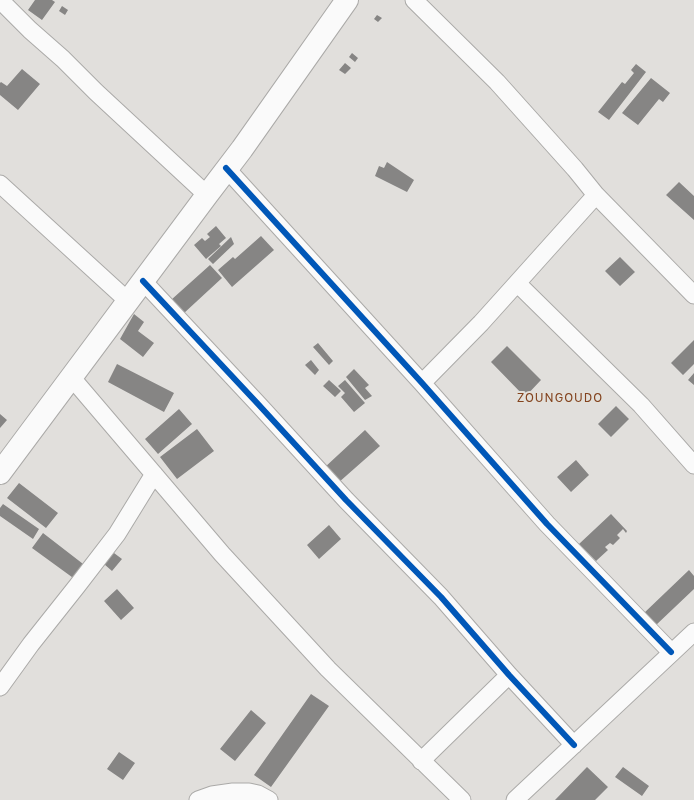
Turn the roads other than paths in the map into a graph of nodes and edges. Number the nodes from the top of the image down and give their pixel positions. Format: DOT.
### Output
graph roads {
  1 [pos="0,0"];
  2 [pos="347,0"];
  3 [pos="414,0"];
  4 [pos="226,168"];
  5 [pos="0,184"];
  6 [pos="207,195"];
  7 [pos="596,195"];
  8 [pos="143,281"];
  9 [pos="518,283"];
  10 [pos="694,295"];
  11 [pos="128,301"];
  12 [pos="72,378"];
  13 [pos="422,382"];
  14 [pos="694,465"];
  15 [pos="0,473"];
  16 [pos="154,474"];
  17 [pos="694,632"];
  18 [pos="671,652"];
  19 [pos="509,675"];
  20 [pos="0,687"];
  21 [pos="574,744"];
  22 [pos="421,761"];
  23 [pos="452,797"];
  24 [pos="198,800"];
  25 [pos="268,800"];
  26 [pos="515,800"];
  1 -- 6 [label="street"];
  2 -- 4 [label="main road"];
  3 -- 7 [label="street"];
  4 -- 6 [label="main road"];
  4 -- 13 [label="street"];
  5 -- 11 [label="street"];
  6 -- 8 [label="main road"];
  7 -- 9 [label="street"];
  7 -- 10 [label="street"];
  8 -- 11 [label="main road"];
  8 -- 19 [label="street"];
  9 -- 13 [label="street"];
  9 -- 14 [label="street"];
  11 -- 12 [label="main road"];
  12 -- 15 [label="main road"];
  12 -- 16 [label="street"];
  13 -- 18 [label="street"];
  16 -- 20 [label="street"];
  16 -- 22 [label="street"];
  17 -- 18 [label="street"];
  18 -- 21 [label="street"];
  19 -- 21 [label="street"];
  19 -- 22 [label="street"];
  21 -- 26 [label="street"];
  22 -- 23 [label="street"];
  24 -- 25 [label="street"];
}
